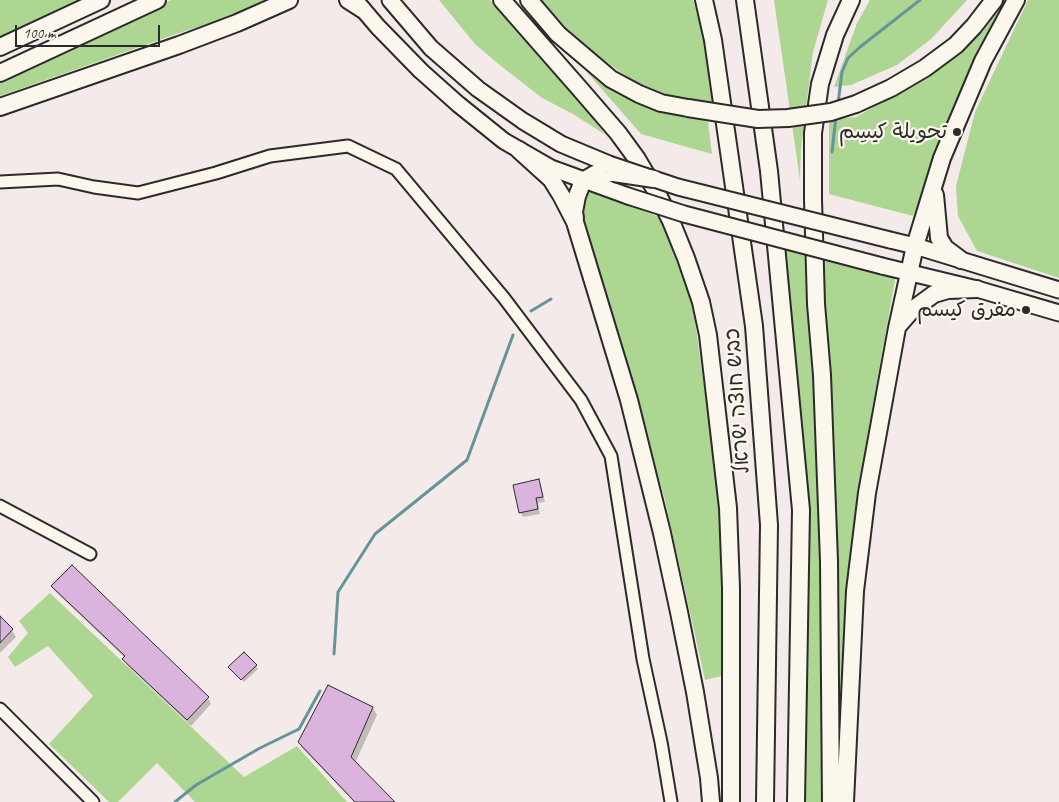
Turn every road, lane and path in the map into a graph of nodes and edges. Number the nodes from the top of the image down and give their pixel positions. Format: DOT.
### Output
graph roads {
  1 [pos="101,0"];
  2 [pos="157,0"];
  3 [pos="289,0"];
  4 [pos="348,0"];
  5 [pos="390,0"];
  6 [pos="502,0"];
  7 [pos="529,0"];
  8 [pos="704,0"];
  9 [pos="745,0"];
  10 [pos="851,0"];
  11 [pos="994,0"];
  12 [pos="1016,0"];
  13 [pos="358,5"];
  14 [pos="0,47"];
  15 [pos="0,73"];
  16 [pos="0,107"];
  17 [pos="519,150"];
  18 [pos="612,169"];
  19 [pos="654,180"];
  20 [pos="583,181"];
  21 [pos="0,182"];
  22 [pos="934,184"];
  23 [pos="575,222"];
  24 [pos="915,246"];
  25 [pos="961,260"];
  26 [pos="909,272"];
  27 [pos="977,289"];
  28 [pos="1059,290"];
  29 [pos="1059,313"];
  30 [pos="897,328"];
  31 [pos="0,506"];
  32 [pos="90,554"];
  33 [pos="0,709"];
  34 [pos="93,802"];
  35 [pos="670,802"];
  36 [pos="711,802"];
  37 [pos="731,802"];
  38 [pos="766,802"];
  39 [pos="796,802"];
  40 [pos="831,802"];
  41 [pos="845,802"];
  1 -- 14 [label="highway"];
  2 -- 15 [label="highway"];
  3 -- 16 [label="highway"];
  4 -- 13 [label="highway"];
  5 -- 18 [label="main road"];
  6 -- 37 [label="highway"];
  7 -- 11 [label="highway, bridge"];
  8 -- 38 [label="highway, כביש חוצה ישראל"];
  9 -- 39 [label="highway"];
  10 -- 40 [label="highway"];
  12 -- 22 [label="highway"];
  13 -- 17 [label="main road"];
  17 -- 20 [label="main road"];
  17 -- 23 [label="highway"];
  18 -- 19 [label="highway, bridge"];
  18 -- 20 [label="highway"];
  19 -- 24 [label="main road, bridge"];
  20 -- 23 [label="highway"];
  20 -- 26 [label="main road, bridge"];
  21 -- 35 [label="street"];
  22 -- 24 [label="highway"];
  22 -- 25 [label="highway"];
  23 -- 36 [label="highway"];
  24 -- 25 [label="main road"];
  24 -- 26 [label="highway"];
  25 -- 28 [label="main road"];
  26 -- 27 [label="main road"];
  26 -- 30 [label="highway"];
  27 -- 29 [label="main road"];
  27 -- 30 [label="highway"];
  30 -- 41 [label="highway"];
  31 -- 32 [label="street"];
  33 -- 34 [label="street"];
}
